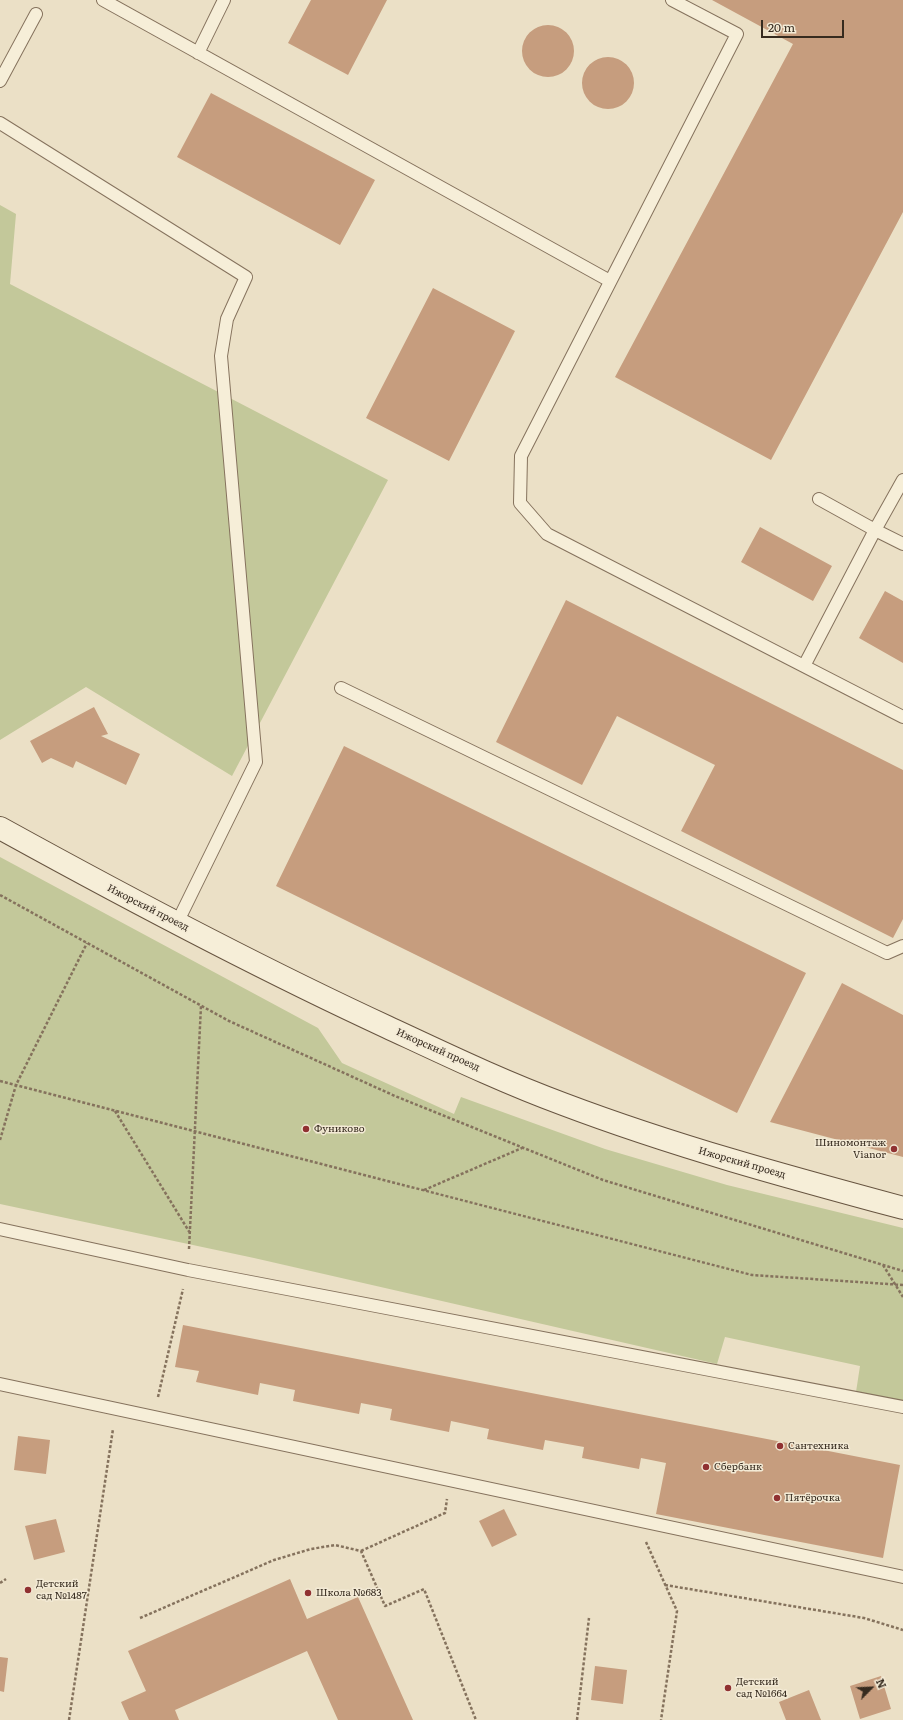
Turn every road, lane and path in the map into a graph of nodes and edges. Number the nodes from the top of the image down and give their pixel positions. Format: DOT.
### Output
graph roads {
  1 [pos="103,0"];
  2 [pos="224,0"];
  3 [pos="672,0"];
  4 [pos="36,14"];
  5 [pos="198,52"];
  6 [pos="0,81"];
  7 [pos="0,123"];
  8 [pos="610,281"];
  9 [pos="903,480"];
  10 [pos="819,499"];
  11 [pos="875,530"];
  12 [pos="903,544"];
  13 [pos="804,666"];
  14 [pos="341,688"];
  15 [pos="903,717"];
  16 [pos="0,828"];
  17 [pos="0,896"];
  18 [pos="177,923"];
  19 [pos="87,943"];
  20 [pos="903,946"];
  21 [pos="201,1006"];
  22 [pos="0,1081"];
  23 [pos="16,1085"];
  24 [pos="115,1111"];
  25 [pos="196,1132"];
  26 [pos="0,1140"];
  27 [pos="523,1148"];
  28 [pos="423,1190"];
  29 [pos="903,1208"];
  30 [pos="0,1229"];
  31 [pos="190,1234"];
  32 [pos="883,1265"];
  33 [pos="188,1270"];
  34 [pos="903,1271"];
  35 [pos="896,1284"];
  36 [pos="903,1285"];
  37 [pos="903,1297"];
  38 [pos="0,1384"];
  39 [pos="903,1407"];
  40 [pos="115,1408"];
  41 [pos="153,1416"];
  42 [pos="450,1480"];
  43 [pos="636,1520"];
  44 [pos="361,1551"];
  45 [pos="903,1577"];
  46 [pos="6,1579"];
  47 [pos="0,1583"];
  48 [pos="665,1585"];
  49 [pos="140,1618"];
  50 [pos="589,1618"];
  51 [pos="903,1630"];
  52 [pos="69,1720"];
  53 [pos="476,1720"];
  54 [pos="577,1720"];
  55 [pos="661,1720"];
  1 -- 5 [label="lane"];
  2 -- 5 [label="lane"];
  3 -- 8 [label="lane"];
  4 -- 6 [label="lane"];
  5 -- 8 [label="lane"];
  7 -- 18 [label="lane"];
  8 -- 13 [label="lane"];
  9 -- 11 [label="lane"];
  10 -- 11 [label="lane"];
  11 -- 12 [label="lane"];
  11 -- 13 [label="lane"];
  13 -- 15 [label="lane"];
  14 -- 20 [label="lane"];
  16 -- 18 [label="street, Ижорский проезд"];
  17 -- 19 [label="path"];
  18 -- 29 [label="street, Ижорский проезд"];
  19 -- 21 [label="path"];
  19 -- 23 [label="path"];
  21 -- 25 [label="path"];
  21 -- 27 [label="path"];
  22 -- 23 [label="path"];
  23 -- 24 [label="path"];
  23 -- 26 [label="path"];
  24 -- 25 [label="path"];
  24 -- 31 [label="path"];
  25 -- 28 [label="path"];
  25 -- 31 [label="path"];
  27 -- 28 [label="path"];
  27 -- 32 [label="path"];
  28 -- 35 [label="path"];
  30 -- 33 [label="lane"];
  31 -- 33 [label="path"];
  32 -- 34 [label="path"];
  32 -- 35 [label="path"];
  33 -- 39 [label="lane"];
  33 -- 41 [label="path"];
  35 -- 36 [label="path"];
  35 -- 37 [label="path"];
  38 -- 40 [label="lane"];
  40 -- 41 [label="lane"];
  40 -- 52 [label="path"];
  41 -- 42 [label="lane"];
  42 -- 43 [label="lane"];
  42 -- 44 [label="path"];
  43 -- 45 [label="lane"];
  43 -- 48 [label="path"];
  44 -- 49 [label="path"];
  44 -- 53 [label="path"];
  46 -- 47 [label="path"];
  48 -- 51 [label="path"];
  48 -- 55 [label="path"];
  50 -- 54 [label="path"];
}
